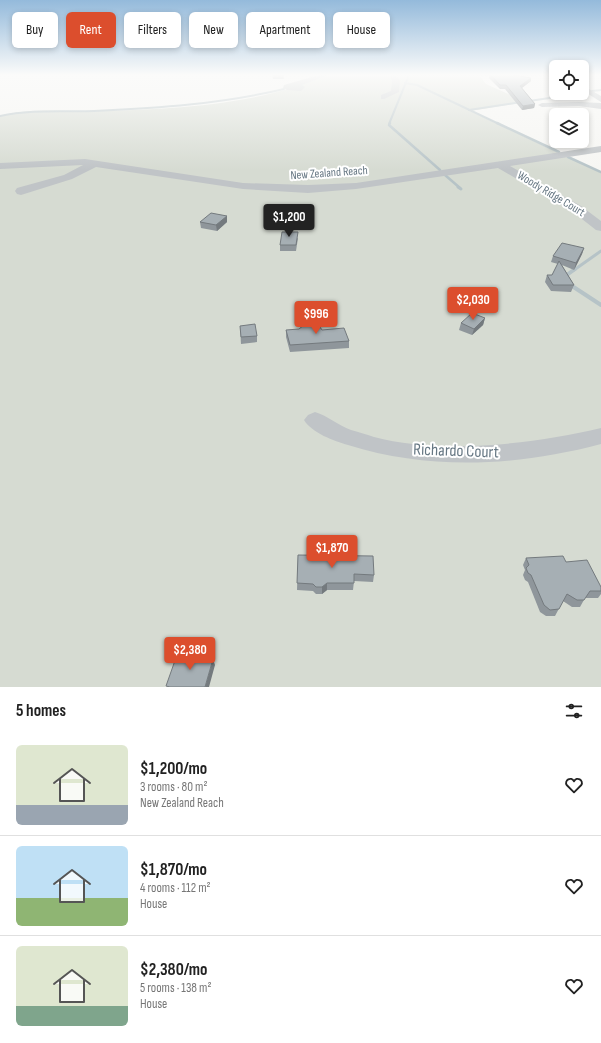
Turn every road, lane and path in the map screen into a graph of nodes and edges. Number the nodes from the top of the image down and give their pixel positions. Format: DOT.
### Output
graph roads {
  1 [pos="601,149"];
  2 [pos="96,163"];
  3 [pos="499,164"];
  4 [pos="0,166"];
  5 [pos="20,191"];
  6 [pos="601,226"];
  7 [pos="315,420"];
  8 [pos="601,436"];
  1 -- 3 [label="street, New Zealand Reach"];
  2 -- 3 [label="street, New Zealand Reach"];
  2 -- 4 [label="street, New Zealand Reach"];
  2 -- 5 [label="street"];
  3 -- 6 [label="street, Woody Ridge Court"];
  7 -- 8 [label="street, Richardo Court"];
}
